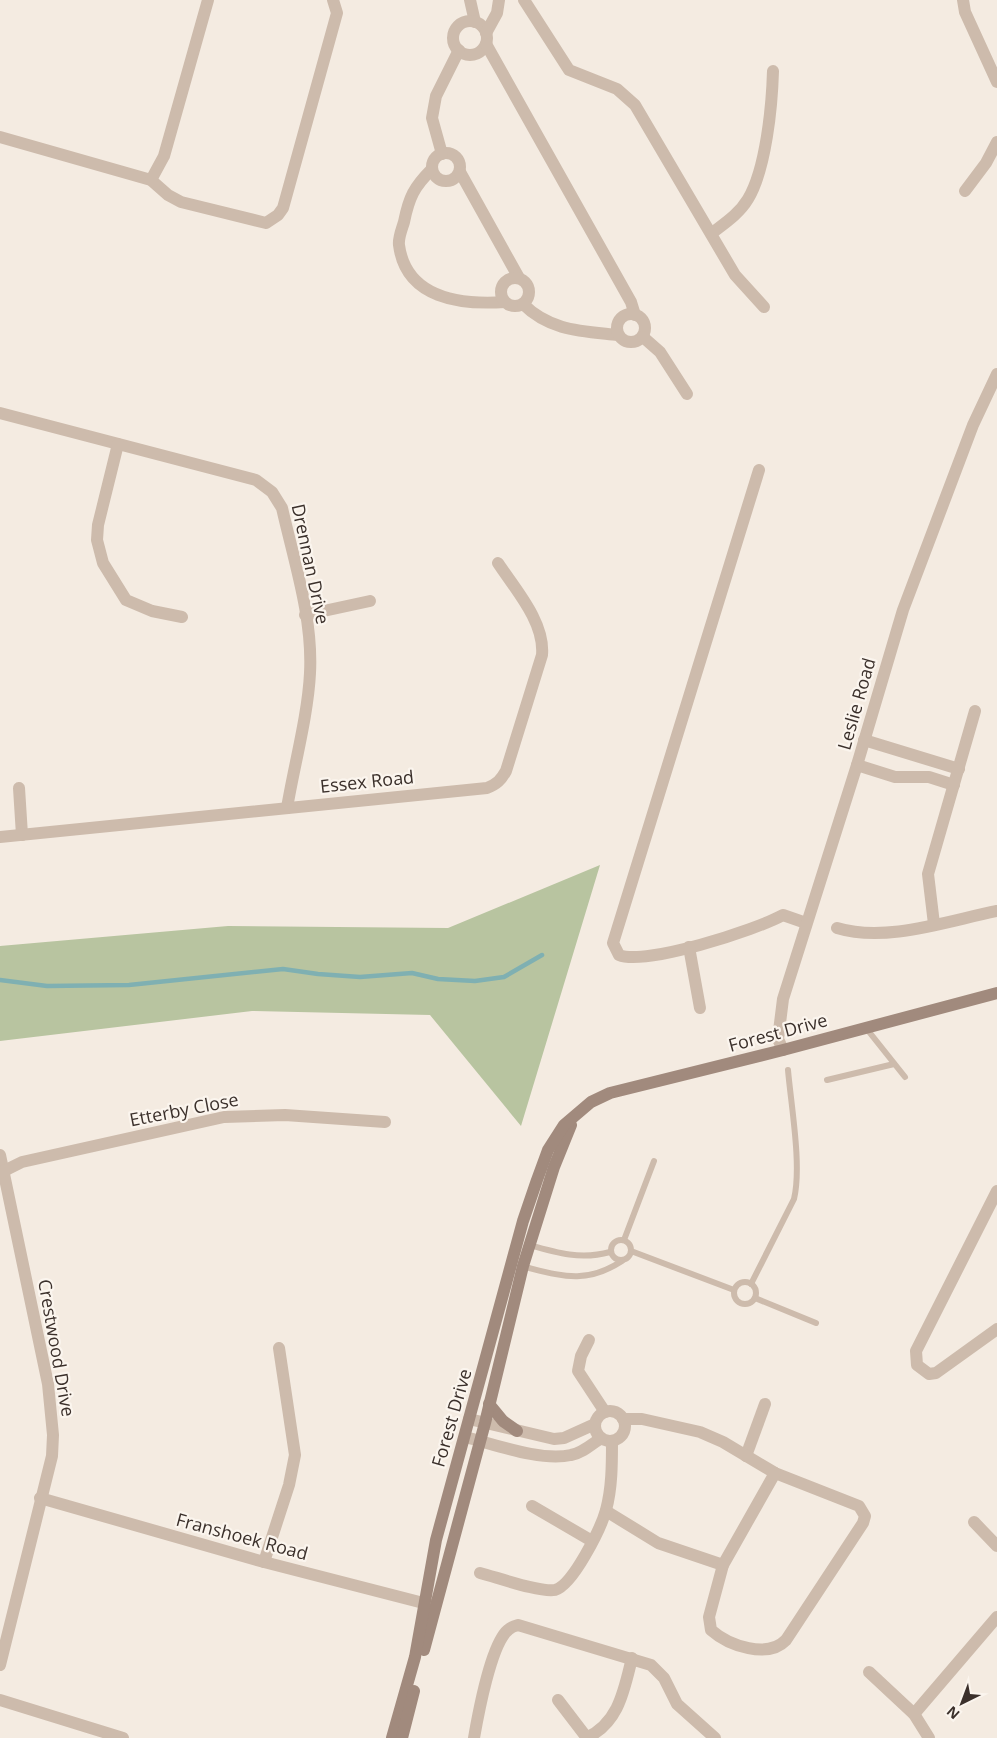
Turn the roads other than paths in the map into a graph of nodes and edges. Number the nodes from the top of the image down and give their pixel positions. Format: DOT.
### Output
graph roads {
  1 [pos="208,0"];
  2 [pos="333,0"];
  3 [pos="470,0"];
  4 [pos="499,0"];
  5 [pos="524,0"];
  6 [pos="963,0"];
  7 [pos="475,22"];
  8 [pos="486,38"];
  9 [pos="459,50"];
  10 [pos="773,71"];
  11 [pos="997,82"];
  12 [pos="0,137"];
  13 [pos="997,142"];
  14 [pos="442,154"];
  15 [pos="432,169"];
  16 [pos="460,172"];
  17 [pos="151,180"];
  18 [pos="965,191"];
  19 [pos="712,233"];
  20 [pos="519,278"];
  21 [pos="505,302"];
  22 [pos="523,304"];
  23 [pos="764,307"];
  24 [pos="635,315"];
  25 [pos="618,335"];
  26 [pos="642,337"];
  27 [pos="997,374"];
  28 [pos="687,394"];
  29 [pos="0,412"];
  30 [pos="118,444"];
  31 [pos="759,470"];
  32 [pos="498,563"];
  33 [pos="370,601"];
  34 [pos="306,614"];
  35 [pos="182,616"];
  36 [pos="976,711"];
  37 [pos="864,740"];
  38 [pos="857,765"];
  39 [pos="959,769"];
  40 [pos="954,785"];
  41 [pos="19,788"];
  42 [pos="287,808"];
  43 [pos="22,835"];
  44 [pos="0,837"];
  45 [pos="997,912"];
  46 [pos="806,923"];
  47 [pos="934,924"];
  48 [pos="837,928"];
  49 [pos="689,947"];
  50 [pos="997,993"];
  51 [pos="700,1008"];
  52 [pos="866,1028"];
  53 [pos="783,1050"];
  54 [pos="894,1064"];
  55 [pos="788,1070"];
  56 [pos="905,1077"];
  57 [pos="826,1080"];
  58 [pos="385,1122"];
  59 [pos="0,1156"];
  60 [pos="654,1160"];
  61 [pos="22,1162"];
  62 [pos="2,1173"];
  63 [pos="997,1191"];
  64 [pos="624,1240"];
  65 [pos="524,1244"];
  66 [pos="631,1251"];
  67 [pos="610,1252"];
  68 [pos="622,1261"];
  69 [pos="518,1265"];
  70 [pos="751,1284"];
  71 [pos="734,1290"];
  72 [pos="755,1298"];
  73 [pos="816,1324"];
  74 [pos="997,1329"];
  75 [pos="589,1340"];
  76 [pos="279,1348"];
  77 [pos="489,1404"];
  78 [pos="766,1404"];
  79 [pos="604,1412"];
  80 [pos="469,1419"];
  81 [pos="623,1419"];
  82 [pos="485,1423"];
  83 [pos="595,1424"];
  84 [pos="517,1430"];
  85 [pos="465,1437"];
  86 [pos="606,1440"];
  87 [pos="480,1441"];
  88 [pos="746,1456"];
  89 [pos="775,1473"];
  90 [pos="40,1498"];
  91 [pos="532,1506"];
  92 [pos="606,1511"];
  93 [pos="974,1522"];
  94 [pos="592,1541"];
  95 [pos="997,1546"];
  96 [pos="264,1562"];
  97 [pos="723,1565"];
  98 [pos="480,1573"];
  99 [pos="430,1605"];
  100 [pos="997,1617"];
  101 [pos="632,1658"];
  102 [pos="0,1664"];
  103 [pos="869,1672"];
  104 [pos="0,1700"];
  105 [pos="558,1700"];
  106 [pos="914,1714"];
  107 [pos="123,1738"];
  108 [pos="392,1738"];
  109 [pos="402,1738"];
  110 [pos="474,1738"];
  111 [pos="586,1738"];
  112 [pos="715,1738"];
  113 [pos="928,1738"];
  1 -- 17 [label="street"];
  2 -- 17 [label="street"];
  3 -- 7 [label="street"];
  4 -- 8 [label="street"];
  5 -- 19 [label="street"];
  6 -- 11 [label="street"];
  7 -- 8 [label="street"];
  7 -- 9 [label="street"];
  8 -- 9 [label="street"];
  8 -- 24 [label="street"];
  9 -- 14 [label="street"];
  10 -- 19 [label="street"];
  12 -- 17 [label="street"];
  13 -- 18 [label="street"];
  14 -- 15 [label="street"];
  14 -- 16 [label="street"];
  15 -- 16 [label="street"];
  15 -- 21 [label="street"];
  16 -- 20 [label="street"];
  19 -- 23 [label="street"];
  20 -- 21 [label="street"];
  20 -- 22 [label="street"];
  21 -- 22 [label="street"];
  22 -- 25 [label="street"];
  24 -- 25 [label="street"];
  24 -- 26 [label="street"];
  25 -- 26 [label="street"];
  26 -- 28 [label="street"];
  27 -- 37 [label="street, Leslie Road"];
  29 -- 30 [label="street, Drennan Drive"];
  30 -- 34 [label="street, Drennan Drive"];
  30 -- 35 [label="street"];
  31 -- 49 [label="street"];
  32 -- 42 [label="street, Essex Road"];
  33 -- 34 [label="street"];
  34 -- 42 [label="street, Drennan Drive"];
  36 -- 39 [label="street"];
  37 -- 38 [label="street, Leslie Road"];
  37 -- 39 [label="street"];
  38 -- 40 [label="street"];
  38 -- 46 [label="street, Leslie Road"];
  39 -- 40 [label="street"];
  40 -- 47 [label="street"];
  41 -- 43 [label="street"];
  42 -- 43 [label="street, Essex Road"];
  43 -- 44 [label="street, Essex Road"];
  45 -- 47 [label="street"];
  46 -- 49 [label="street"];
  46 -- 53 [label="street, Leslie Road"];
  47 -- 48 [label="street"];
  49 -- 51 [label="street"];
  50 -- 52 [label="street, Forest Drive"];
  52 -- 53 [label="street, Forest Drive"];
  52 -- 54 [label="lane"];
  53 -- 65 [label="street, Forest Drive"];
  54 -- 56 [label="lane"];
  54 -- 57 [label="lane"];
  55 -- 70 [label="lane"];
  58 -- 61 [label="street, Etterby Close"];
  59 -- 61 [label="street, Etterby Close"];
  59 -- 62 [label="street, Crestwood Drive"];
  60 -- 64 [label="lane"];
  61 -- 62 [label="street, Etterby Close"];
  62 -- 90 [label="street, Crestwood Drive"];
  63 -- 74 [label="street"];
  64 -- 66 [label="lane"];
  64 -- 67 [label="lane"];
  65 -- 67 [label="lane"];
  65 -- 69 [label="street, Forest Drive"];
  66 -- 68 [label="lane"];
  66 -- 71 [label="lane"];
  67 -- 68 [label="lane"];
  68 -- 69 [label="lane"];
  69 -- 77 [label="street, Forest Drive"];
  69 -- 80 [label="street, Forest Drive"];
  70 -- 71 [label="lane"];
  70 -- 72 [label="lane"];
  71 -- 72 [label="lane"];
  72 -- 73 [label="lane"];
  75 -- 79 [label="street"];
  76 -- 96 [label="street"];
  77 -- 82 [label="street, Forest Drive"];
  77 -- 84 [label="street"];
  78 -- 88 [label="street"];
  79 -- 81 [label="street"];
  79 -- 83 [label="street"];
  80 -- 82 [label="street"];
  80 -- 85 [label="street, Forest Drive"];
  81 -- 86 [label="street"];
  81 -- 88 [label="street"];
  82 -- 84 [label="street"];
  82 -- 87 [label="street, Forest Drive"];
  83 -- 84 [label="street"];
  83 -- 86 [label="street"];
  85 -- 87 [label="street"];
  85 -- 99 [label="street, Forest Drive"];
  86 -- 87 [label="street"];
  86 -- 92 [label="street"];
  87 -- 99 [label="street, Forest Drive"];
  88 -- 89 [label="street"];
  89 -- 97 [label="street"];
  89 -- 97 [label="street"];
  90 -- 96 [label="street, Franshoek Road"];
  90 -- 102 [label="street, Crestwood Drive"];
  91 -- 94 [label="street"];
  92 -- 94 [label="street"];
  92 -- 97 [label="street"];
  93 -- 95 [label="street"];
  94 -- 98 [label="street"];
  96 -- 99 [label="street, Franshoek Road"];
  99 -- 108 [label="street, Forest Drive"];
  99 -- 109 [label="street, Forest Drive"];
  100 -- 106 [label="street"];
  101 -- 110 [label="street"];
  101 -- 111 [label="street"];
  101 -- 112 [label="street"];
  103 -- 106 [label="street"];
  104 -- 107 [label="street"];
  105 -- 111 [label="street"];
  106 -- 113 [label="street"];
}
